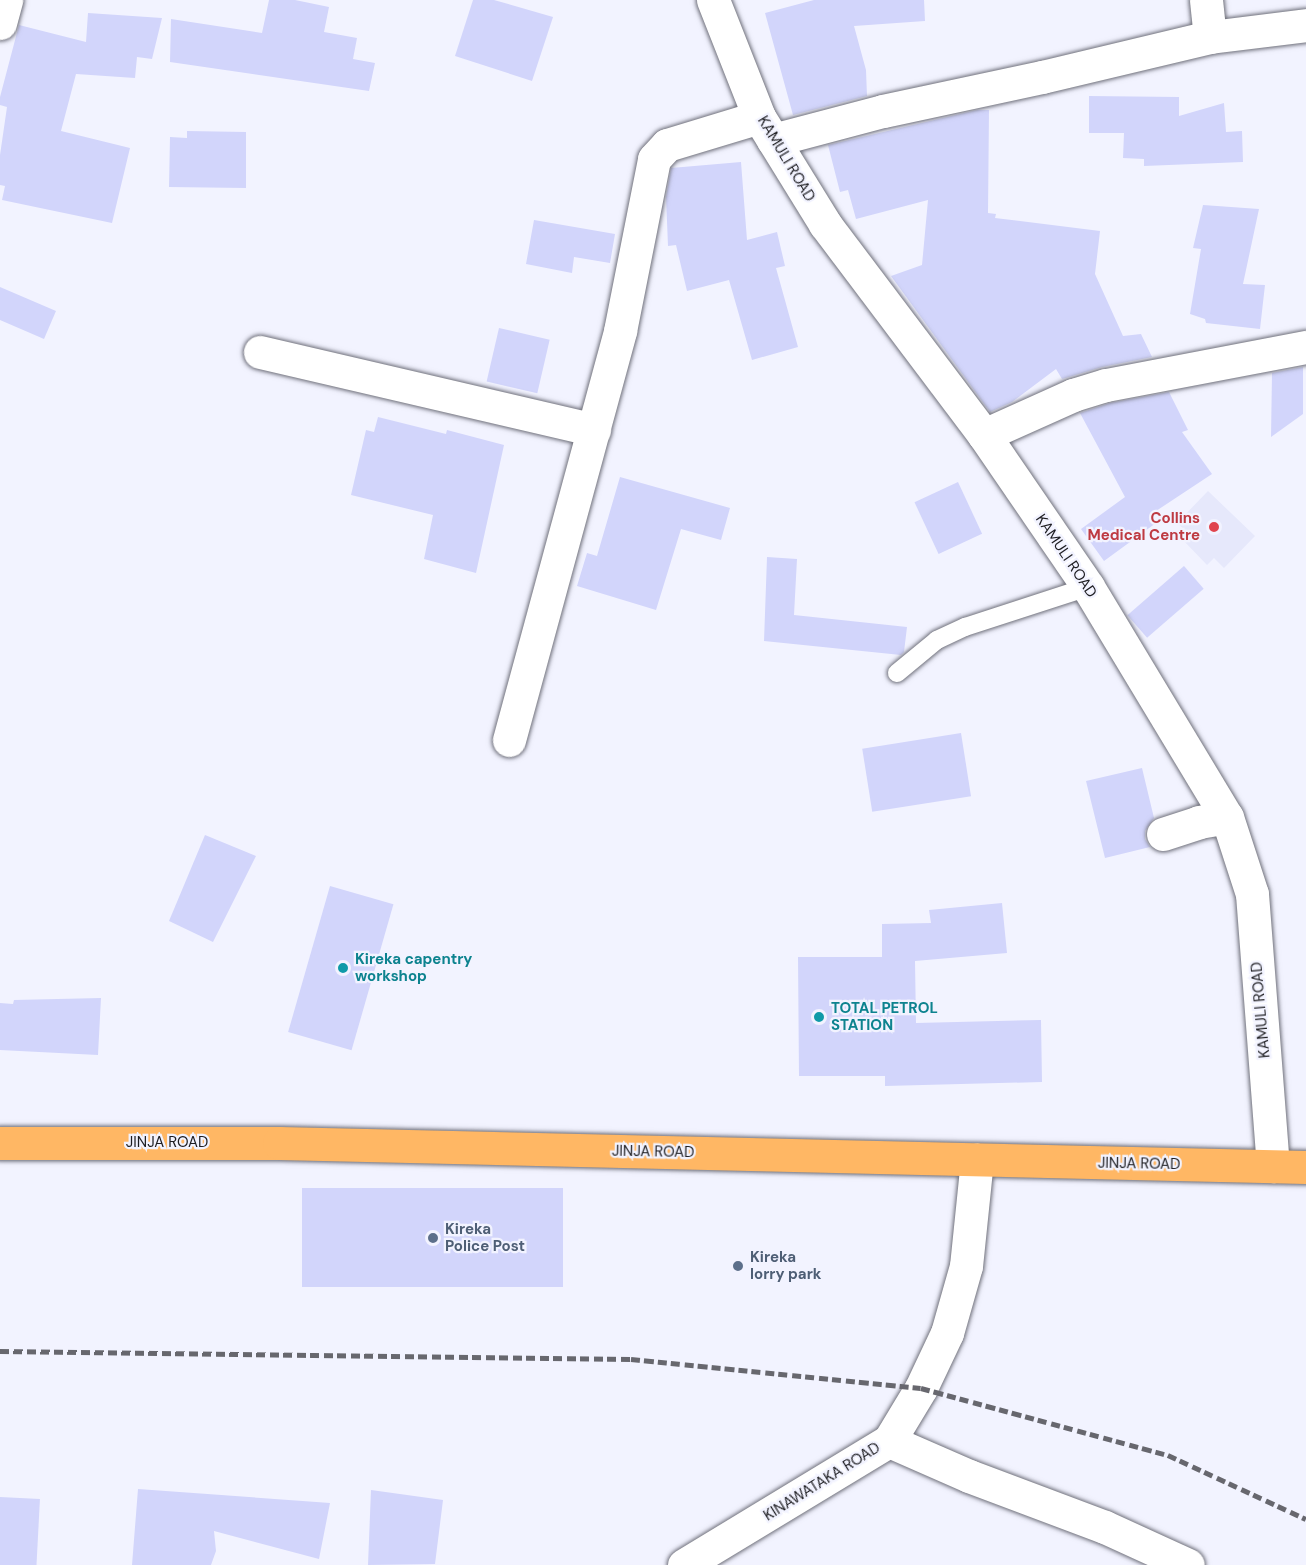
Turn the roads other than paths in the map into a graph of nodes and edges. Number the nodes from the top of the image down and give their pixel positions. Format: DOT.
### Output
graph roads {
  1 [pos="6,0"];
  2 [pos="714,0"];
  3 [pos="1206,0"];
  4 [pos="0,23"];
  5 [pos="1306,25"];
  6 [pos="1210,37"];
  7 [pos="766,128"];
  8 [pos="1306,346"];
  9 [pos="260,352"];
  10 [pos="594,430"];
  11 [pos="984,435"];
  12 [pos="1088,587"];
  13 [pos="897,674"];
  14 [pos="509,740"];
  15 [pos="1227,817"];
  16 [pos="1163,834"];
  17 [pos="0,1143"];
  18 [pos="977,1160"];
  19 [pos="1274,1166"];
  20 [pos="1306,1167"];
  21 [pos="889,1441"];
  22 [pos="684,1565"];
  23 [pos="1188,1565"];
  1 -- 4 [label="street"];
  2 -- 7 [label="street, KAMULI ROAD"];
  3 -- 6 [label="street"];
  5 -- 6 [label="street"];
  6 -- 7 [label="street"];
  7 -- 10 [label="street"];
  7 -- 11 [label="street, KAMULI ROAD"];
  8 -- 11 [label="street"];
  9 -- 10 [label="street"];
  10 -- 14 [label="street"];
  11 -- 12 [label="street, KAMULI ROAD"];
  12 -- 13 [label="lane"];
  12 -- 15 [label="street, KAMULI ROAD"];
  15 -- 16 [label="street"];
  15 -- 19 [label="street, KAMULI ROAD"];
  17 -- 18 [label="highway, JINJA ROAD"];
  18 -- 19 [label="highway, JINJA ROAD"];
  18 -- 21 [label="street, KINAWATAKA ROAD"];
  19 -- 20 [label="highway, JINJA ROAD"];
  21 -- 22 [label="street, KINAWATAKA ROAD"];
  21 -- 23 [label="street"];
}
